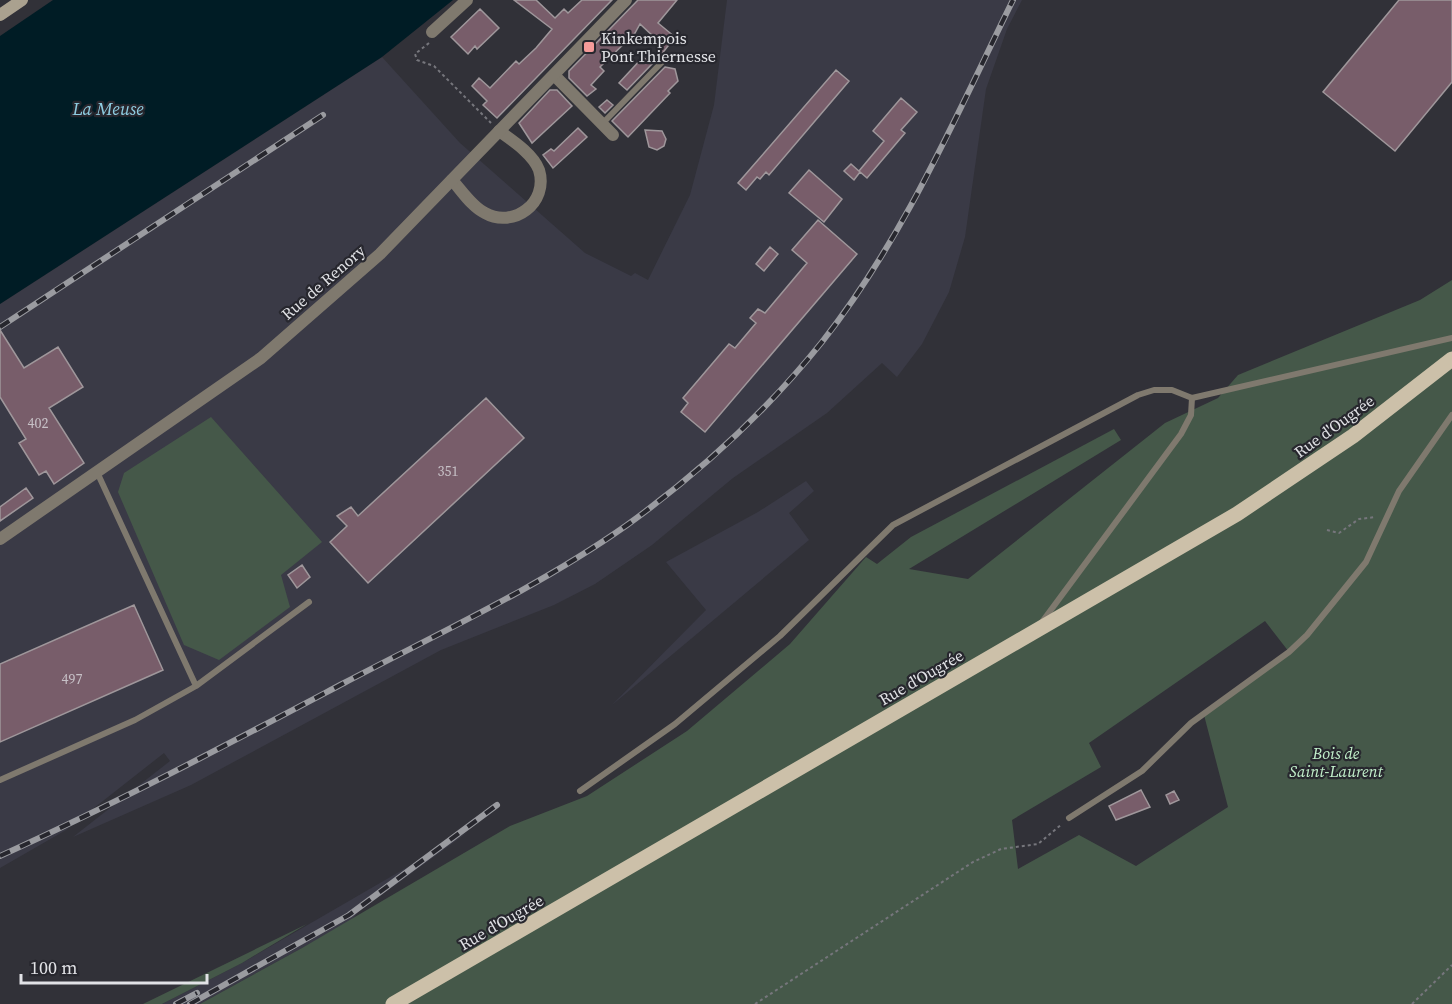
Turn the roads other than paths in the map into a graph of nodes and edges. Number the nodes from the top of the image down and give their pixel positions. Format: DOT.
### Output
graph roads {
  1 [pos="22,0"];
  2 [pos="467,0"];
  3 [pos="626,0"];
  4 [pos="0,15"];
  5 [pos="432,32"];
  6 [pos="666,58"];
  7 [pos="554,75"];
  8 [pos="602,124"];
  9 [pos="499,131"];
  10 [pos="613,135"];
  11 [pos="452,180"];
  12 [pos="1452,338"];
  13 [pos="1452,359"];
  14 [pos="1192,398"];
  15 [pos="1452,415"];
  16 [pos="97,472"];
  17 [pos="0,539"];
  18 [pos="309,602"];
  19 [pos="1034,632"];
  20 [pos="196,686"];
  21 [pos="0,780"];
  22 [pos="580,791"];
  23 [pos="1069,818"];
  24 [pos="393,1004"];
  1 -- 4 [label="main road"];
  2 -- 5 [label="street"];
  3 -- 7 [label="street, Rue de Renory"];
  6 -- 8 [label="lane"];
  7 -- 8 [label="street"];
  7 -- 9 [label="street, Rue de Renory"];
  8 -- 10 [label="street"];
  9 -- 11 [label="street, Rue de Renory"];
  9 -- 11 [label="street"];
  11 -- 16 [label="street, Rue de Renory"];
  12 -- 14 [label="lane"];
  13 -- 19 [label="main road, Rue d'Ougrée"];
  14 -- 19 [label="lane"];
  14 -- 22 [label="lane"];
  15 -- 23 [label="lane"];
  16 -- 17 [label="street, Rue de Renory"];
  16 -- 20 [label="lane"];
  18 -- 20 [label="lane"];
  19 -- 24 [label="main road, Rue d'Ougrée"];
  20 -- 21 [label="lane"];
}
